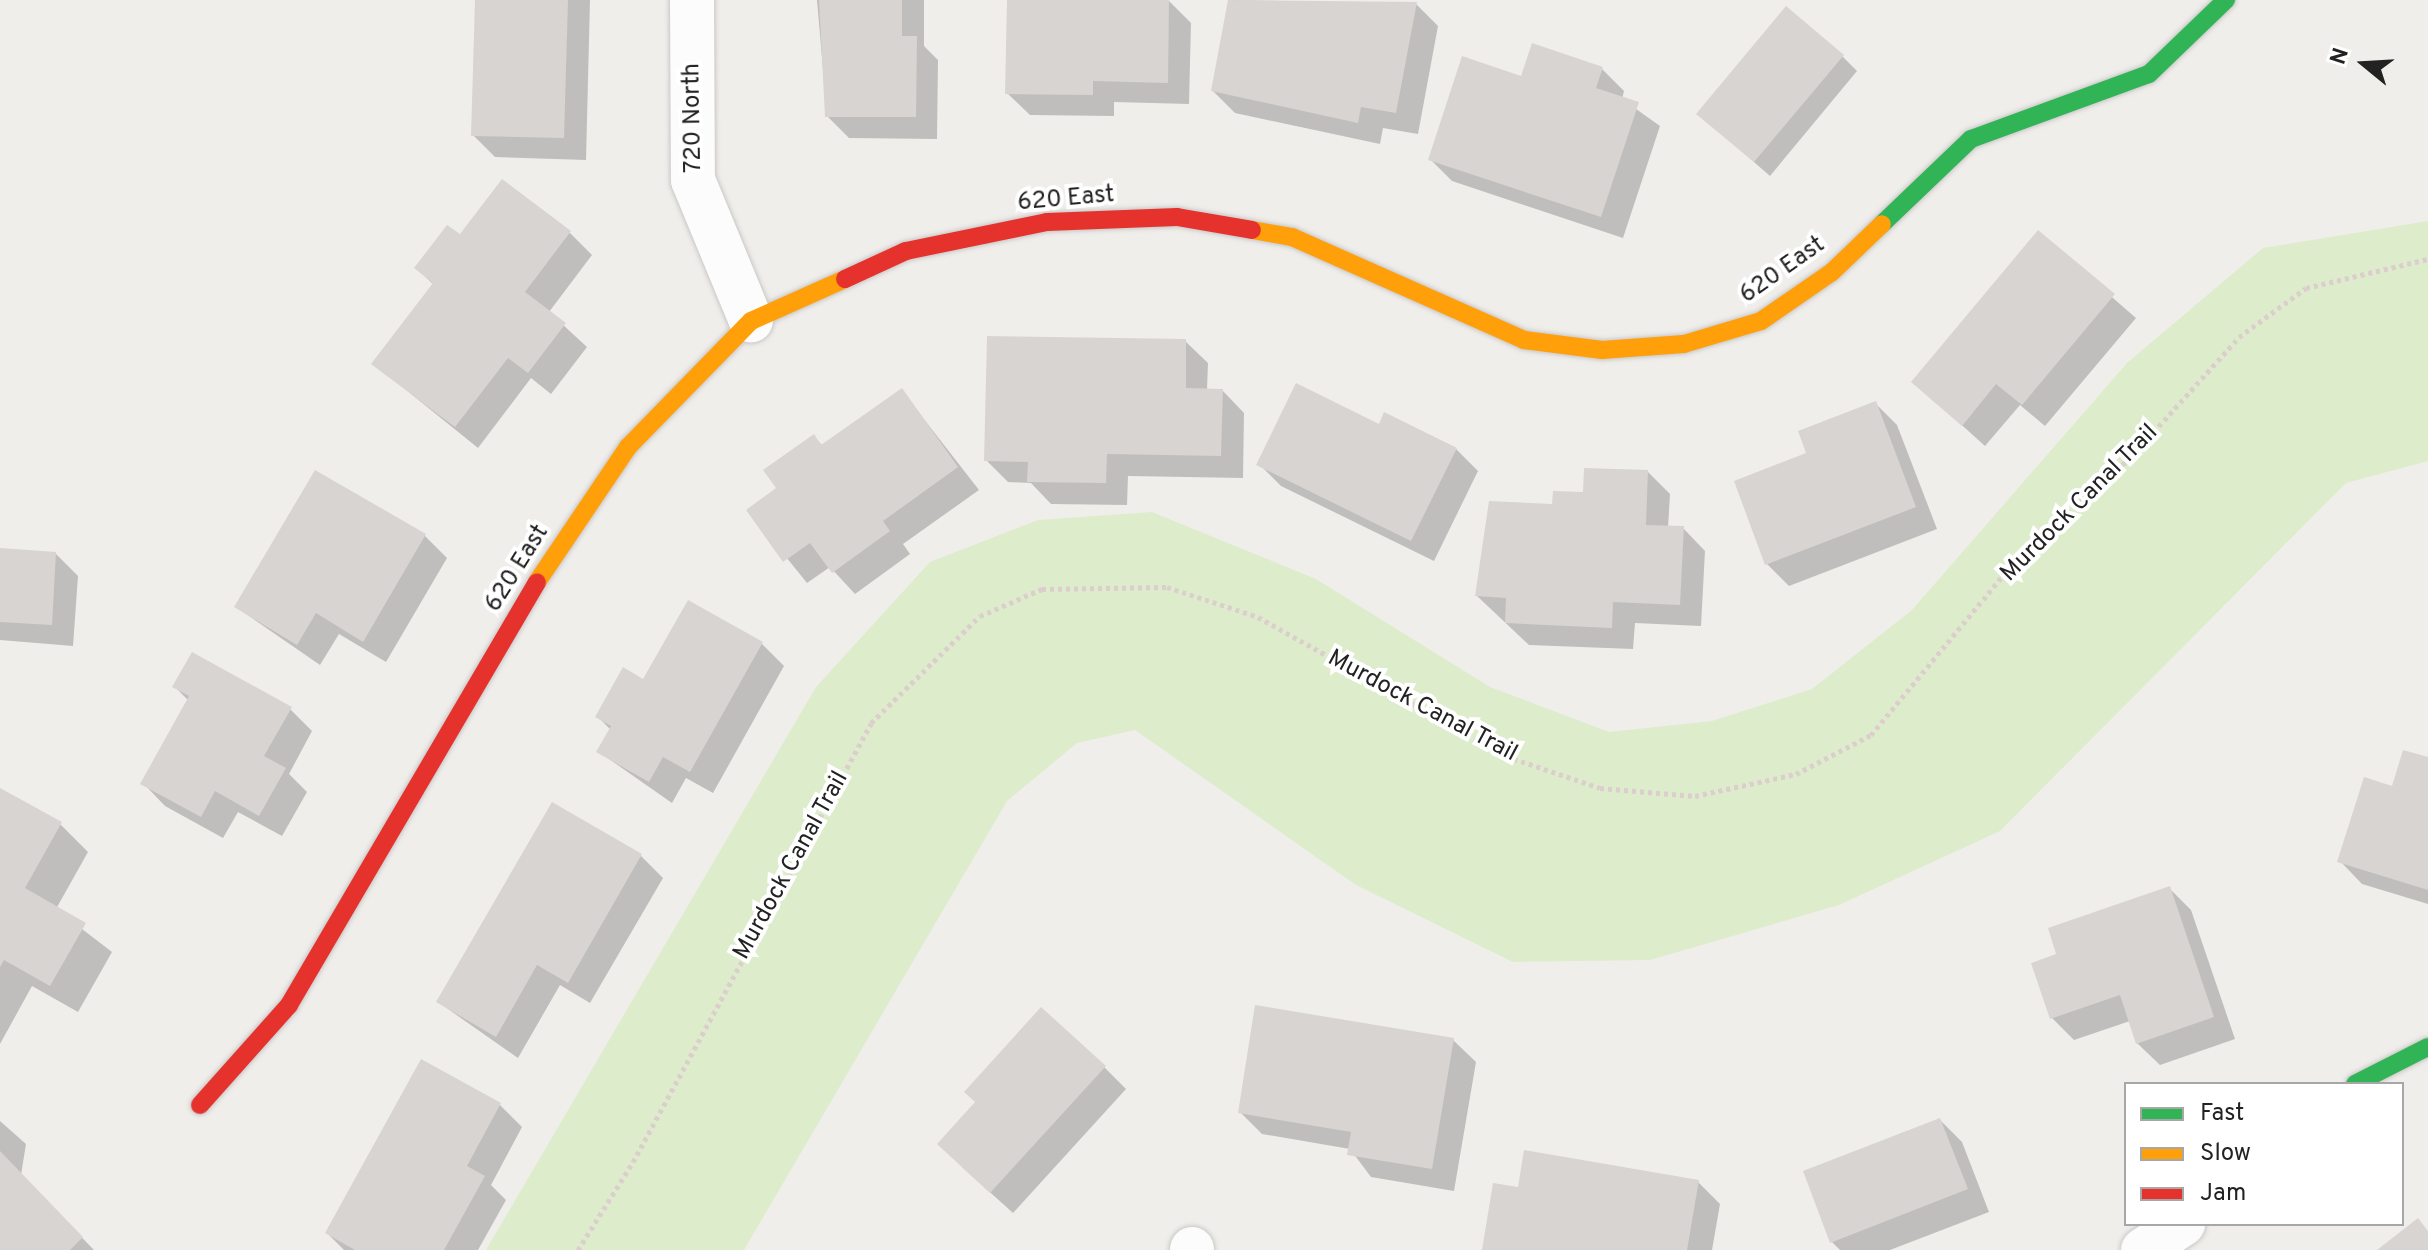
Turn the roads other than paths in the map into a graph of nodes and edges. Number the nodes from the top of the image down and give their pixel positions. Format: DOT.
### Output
graph roads {
  1 [pos="692,0"];
  2 [pos="2226,0"];
  3 [pos="751,321"];
  4 [pos="2428,1047"];
  5 [pos="2359,1082"];
  6 [pos="200,1105"];
  7 [pos="2180,1226"];
  8 [pos="2143,1250"];
  1 -- 3 [label="street, 720 North"];
  2 -- 3 [label="street, 620 East"];
  3 -- 6 [label="street, 620 East"];
  4 -- 5 [label="street"];
  7 -- 8 [label="street"];
}
